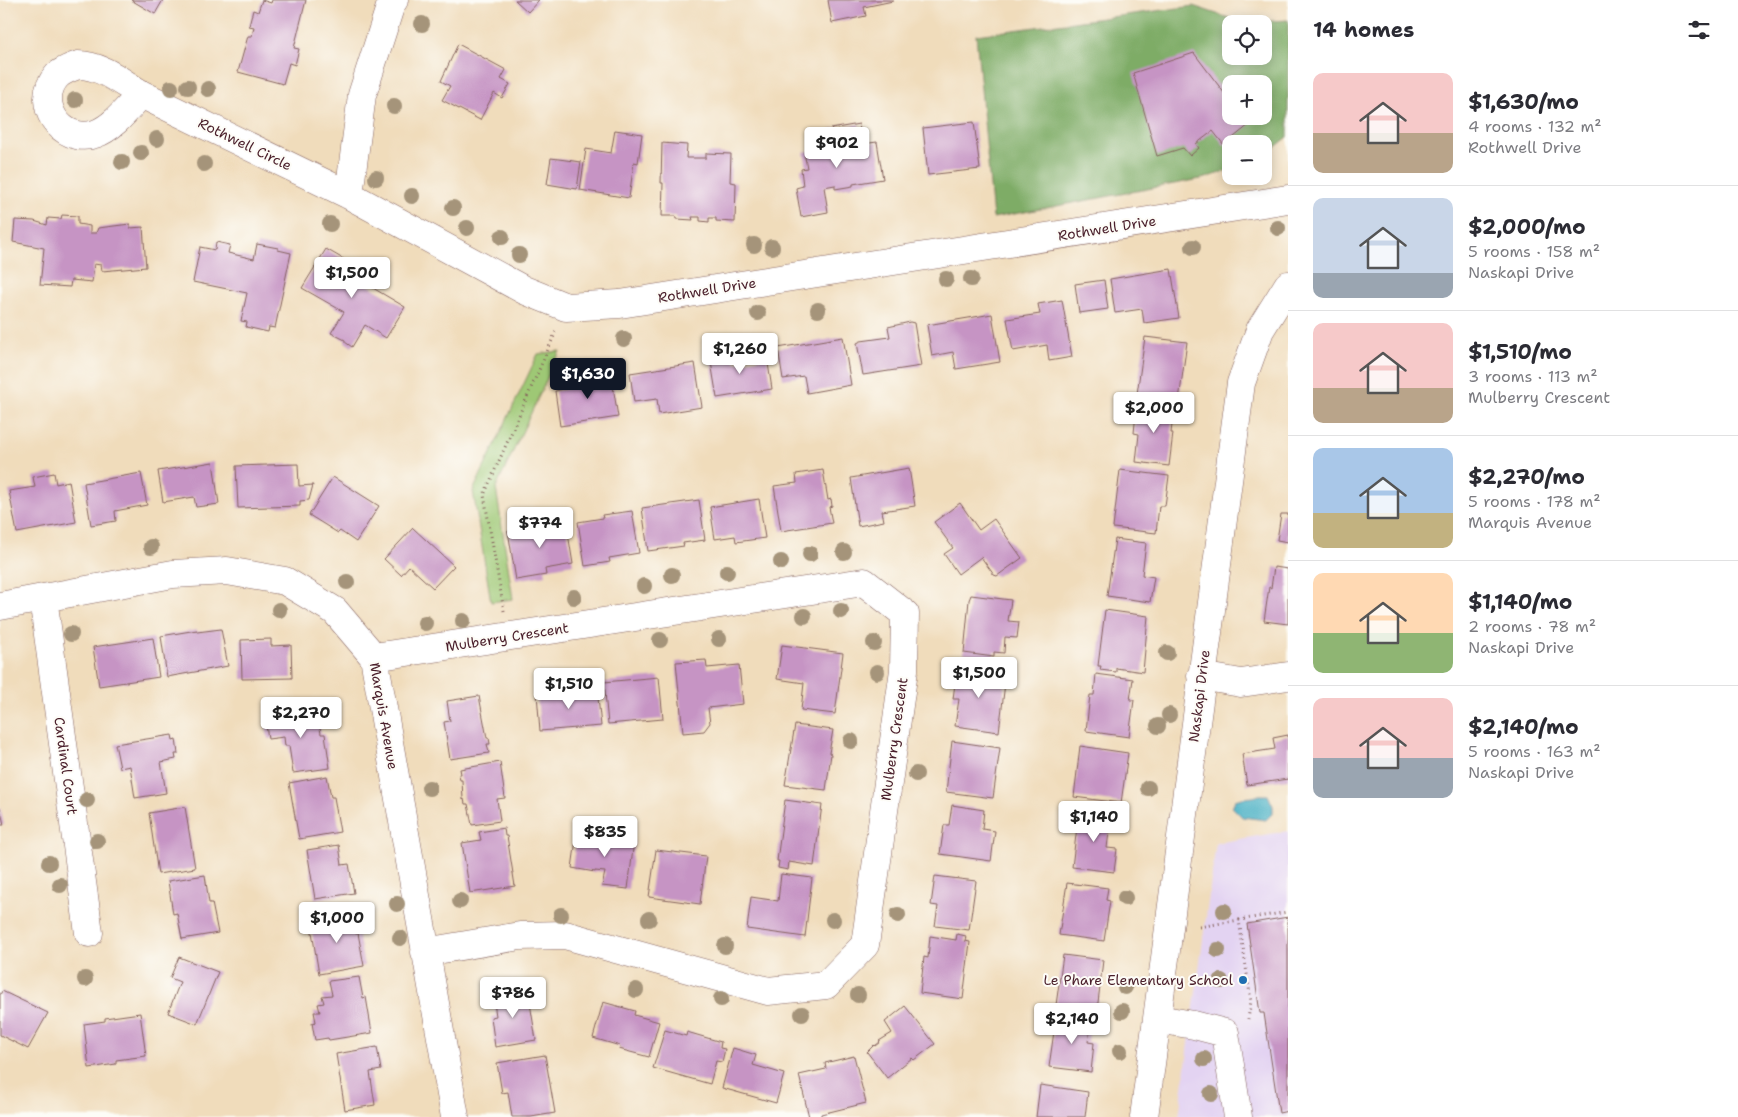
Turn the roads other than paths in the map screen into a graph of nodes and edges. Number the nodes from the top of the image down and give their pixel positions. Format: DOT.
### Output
graph roads {
  1 [pos="394,0"];
  2 [pos="141,94"];
  3 [pos="349,196"];
  4 [pos="1288,199"];
  5 [pos="1288,284"];
  6 [pos="43,598"];
  7 [pos="0,606"];
  8 [pos="374,657"];
  9 [pos="1202,676"];
  10 [pos="1288,676"];
  11 [pos="89,934"];
  12 [pos="425,952"];
  13 [pos="1157,1019"];
  14 [pos="455,1117"];
  15 [pos="1144,1117"];
  16 [pos="1238,1117"];
  1 -- 3 [label="street"];
  2 -- 3 [label="street, Rothwell Circle"];
  3 -- 4 [label="street, Rothwell Drive"];
  5 -- 9 [label="street, Naskapi Drive"];
  6 -- 7 [label="street, Marquis Avenue"];
  6 -- 8 [label="street, Marquis Avenue"];
  6 -- 11 [label="street, Cardinal Court"];
  8 -- 12 [label="street, Marquis Avenue"];
  8 -- 12 [label="street, Mulberry Crescent"];
  9 -- 10 [label="street"];
  9 -- 13 [label="street, Naskapi Drive"];
  12 -- 14 [label="street, Marquis Avenue"];
  13 -- 15 [label="street, Naskapi Drive"];
  13 -- 16 [label="street"];
}
